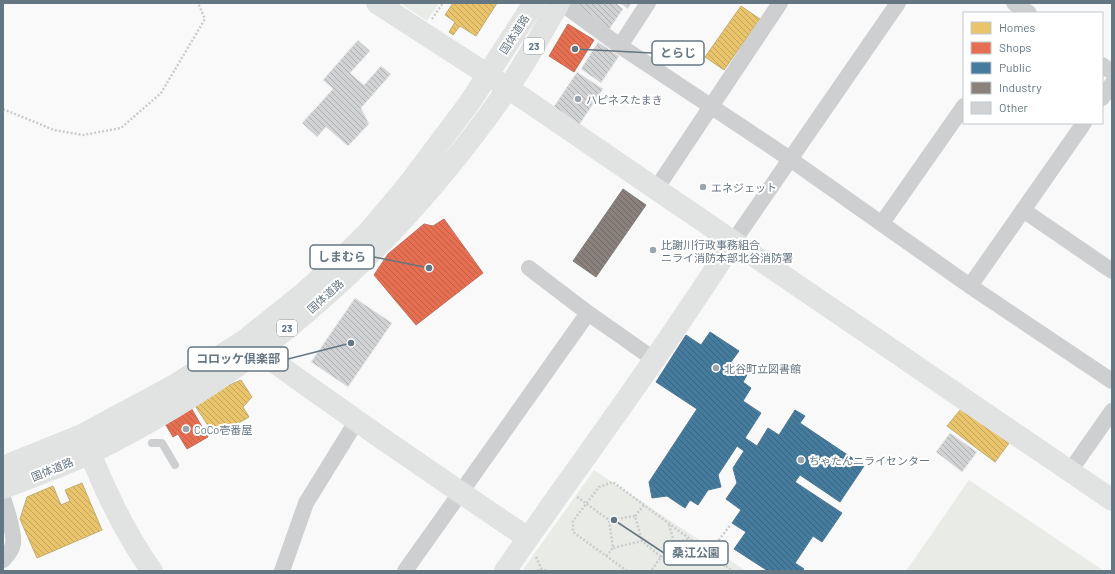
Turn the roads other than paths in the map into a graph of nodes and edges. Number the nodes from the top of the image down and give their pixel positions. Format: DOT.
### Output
graph roads {
  1 [pos="377,3"];
  2 [pos="534,3"];
  3 [pos="560,3"];
  4 [pos="648,3"];
  5 [pos="780,3"];
  6 [pos="898,3"];
  7 [pos="1014,3"];
  8 [pos="1036,3"];
  9 [pos="1028,12"];
  10 [pos="1030,12"];
  11 [pos="620,46"];
  12 [pos="1103,66"];
  13 [pos="1112,72"];
  14 [pos="488,76"];
  15 [pos="1112,84"];
  16 [pos="508,88"];
  17 [pos="1103,97"];
  18 [pos="710,106"];
  19 [pos="963,107"];
  20 [pos="1083,124"];
  21 [pos="790,159"];
  22 [pos="656,189"];
  23 [pos="1023,210"];
  24 [pos="882,223"];
  25 [pos="733,242"];
  26 [pos="529,268"];
  27 [pos="1112,271"];
  28 [pos="970,286"];
  29 [pos="588,313"];
  30 [pos="259,351"];
  31 [pos="655,360"];
  32 [pos="1112,381"];
  33 [pos="1112,411"];
  34 [pos="356,422"];
  35 [pos="152,443"];
  36 [pos="90,453"];
  37 [pos="175,465"];
  38 [pos="3,467"];
  39 [pos="1070,471"];
  40 [pos="3,488"];
  41 [pos="459,493"];
  42 [pos="3,498"];
  43 [pos="1112,500"];
  44 [pos="532,547"];
  45 [pos="3,560"];
  46 [pos="152,571"];
  47 [pos="282,571"];
  48 [pos="405,571"];
  49 [pos="506,571"];
  1 -- 14 [label="street"];
  2 -- 14 [label="street, 国体道路 / 23"];
  3 -- 11 [label="street"];
  3 -- 16 [label="street, 国体道路 / 23"];
  4 -- 11 [label="street"];
  5 -- 18 [label="street"];
  6 -- 21 [label="street"];
  7 -- 9 [label="street"];
  8 -- 10 [label="street"];
  11 -- 18 [label="street"];
  12 -- 13 [label="street"];
  14 -- 16 [label="street"];
  14 -- 38 [label="street, 国体道路 / 23"];
  15 -- 17 [label="street"];
  16 -- 22 [label="street"];
  16 -- 30 [label="street, 国体道路 / 23"];
  18 -- 21 [label="street"];
  18 -- 22 [label="street"];
  19 -- 24 [label="street"];
  20 -- 23 [label="street"];
  21 -- 24 [label="street"];
  21 -- 25 [label="street"];
  22 -- 25 [label="street"];
  23 -- 27 [label="street"];
  23 -- 28 [label="street"];
  24 -- 28 [label="street"];
  25 -- 31 [label="street"];
  25 -- 39 [label="street"];
  26 -- 29 [label="street"];
  28 -- 32 [label="street"];
  29 -- 31 [label="street"];
  29 -- 41 [label="street"];
  30 -- 34 [label="street"];
  30 -- 36 [label="street, 国体道路 / 23"];
  31 -- 44 [label="street"];
  33 -- 39 [label="street"];
  34 -- 41 [label="street"];
  34 -- 47 [label="street"];
  35 -- 37 [label="lane"];
  36 -- 40 [label="street, 国体道路 / 23"];
  36 -- 46 [label="street"];
  39 -- 43 [label="street"];
  41 -- 44 [label="street"];
  41 -- 48 [label="street"];
  42 -- 45 [label="street"];
  44 -- 49 [label="street"];
}
